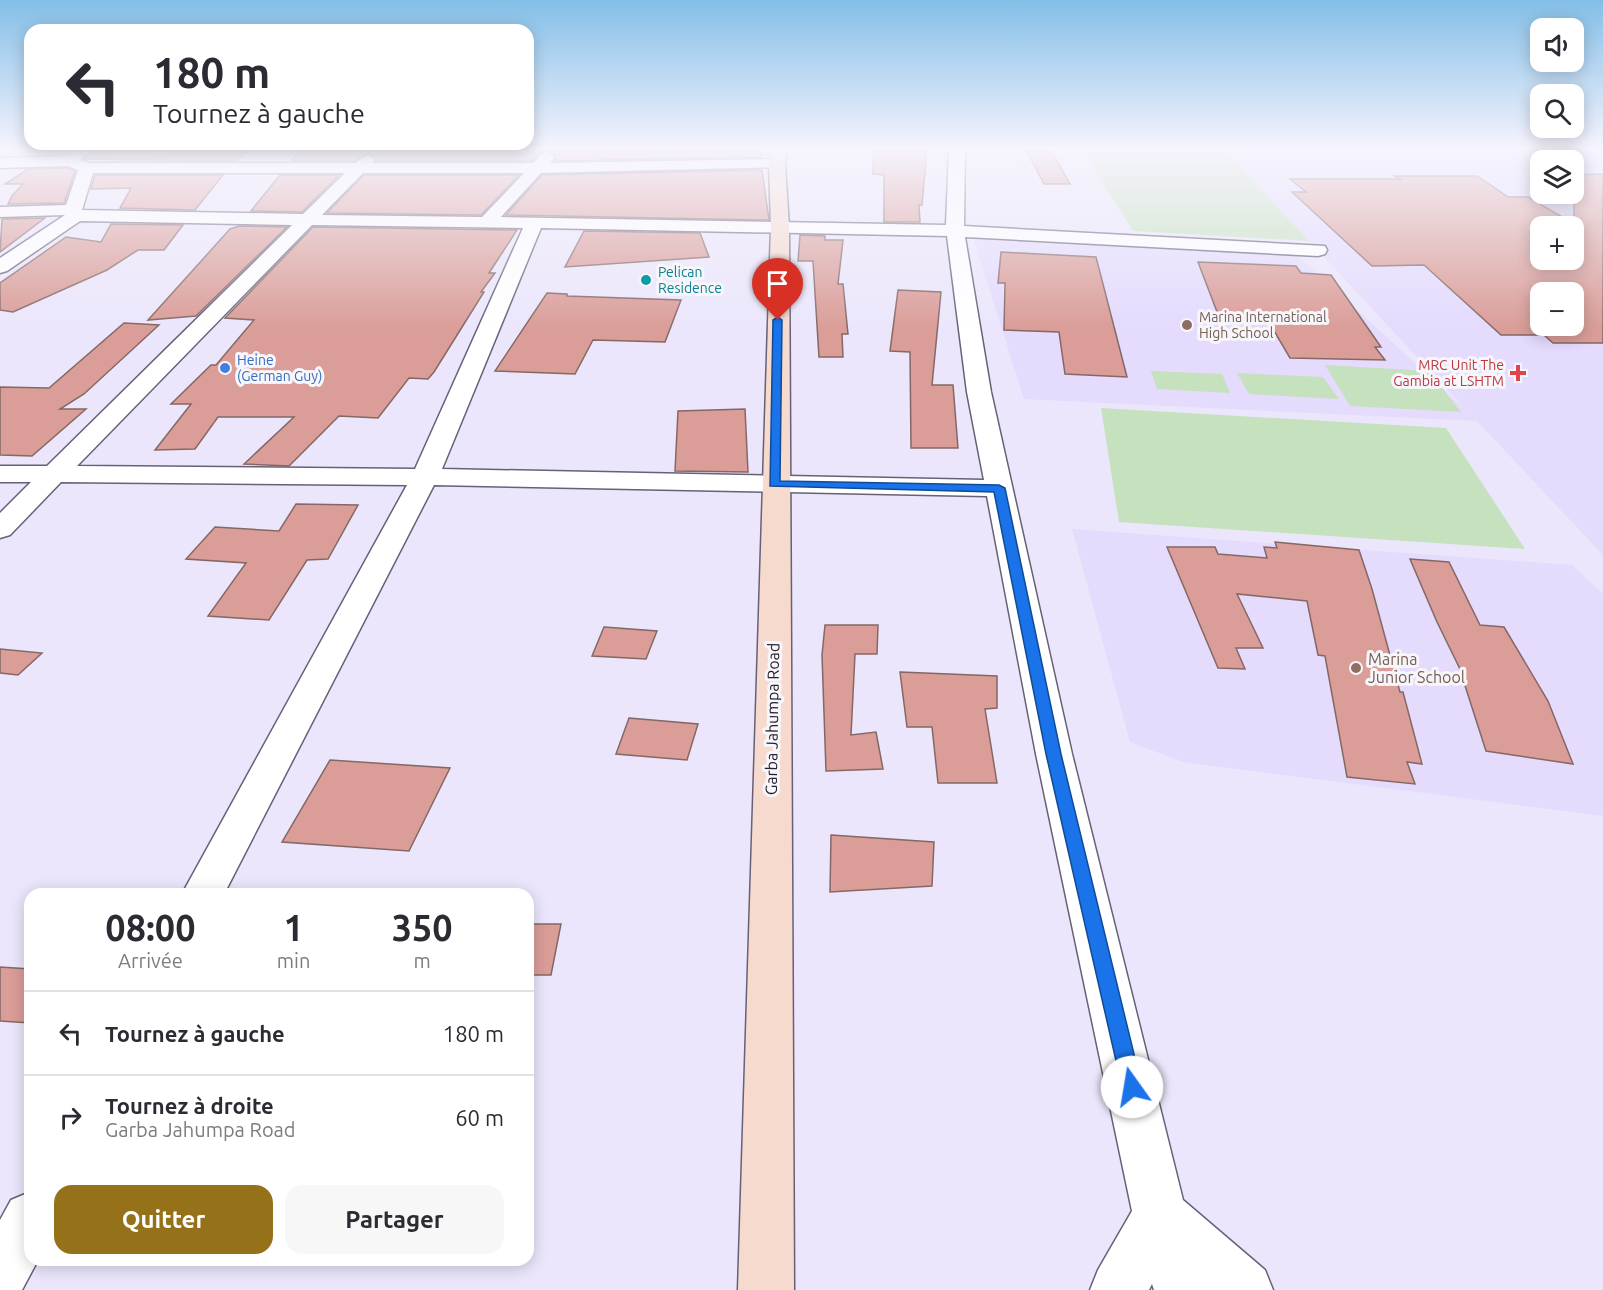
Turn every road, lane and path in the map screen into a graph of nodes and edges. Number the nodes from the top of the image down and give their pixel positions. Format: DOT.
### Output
graph roads {
  1 [pos="76,208"];
  2 [pos="316,208"];
  3 [pos="500,208"];
  4 [pos="780,208"];
  5 [pos="956,208"];
  6 [pos="0,212"];
  7 [pos="75,212"];
  8 [pos="305,219"];
  9 [pos="487,222"];
  10 [pos="534,224"];
  11 [pos="780,226"];
  12 [pos="955,231"];
  13 [pos="1318,250"];
  14 [pos="0,267"];
  15 [pos="0,474"];
  16 [pos="52,476"];
  17 [pos="425,477"];
  18 [pos="774,484"];
  19 [pos="999,488"];
  20 [pos="0,529"];
  21 [pos="206,888"];
  22 [pos="1160,1215"];
  23 [pos="24,1230"];
  24 [pos="0,1275"];
  25 [pos="766,1290"];
  26 [pos="1118,1290"];
  27 [pos="1182,1290"];
  28 [pos="1245,1290"];
  1 -- 7 [label="street"];
  2 -- 8 [label="street"];
  3 -- 9 [label="street"];
  4 -- 11 [label="street, Garba Jahumpa Road"];
  5 -- 12 [label="street"];
  6 -- 7 [label="street"];
  7 -- 8 [label="street"];
  7 -- 14 [label="street"];
  8 -- 9 [label="street"];
  8 -- 16 [label="street"];
  9 -- 10 [label="street"];
  10 -- 11 [label="street"];
  10 -- 17 [label="street"];
  11 -- 12 [label="street"];
  11 -- 18 [label="street, Garba Jahumpa Road"];
  12 -- 13 [label="street"];
  12 -- 19 [label="street"];
  15 -- 16 [label="street"];
  16 -- 17 [label="street"];
  16 -- 20 [label="street"];
  17 -- 18 [label="street"];
  17 -- 21 [label="street"];
  18 -- 19 [label="street"];
  18 -- 25 [label="street, Garba Jahumpa Road"];
  19 -- 22 [label="street"];
  22 -- 26 [label="street"];
  22 -- 27 [label="street"];
  22 -- 28 [label="street"];
  23 -- 24 [label="street"];
}
